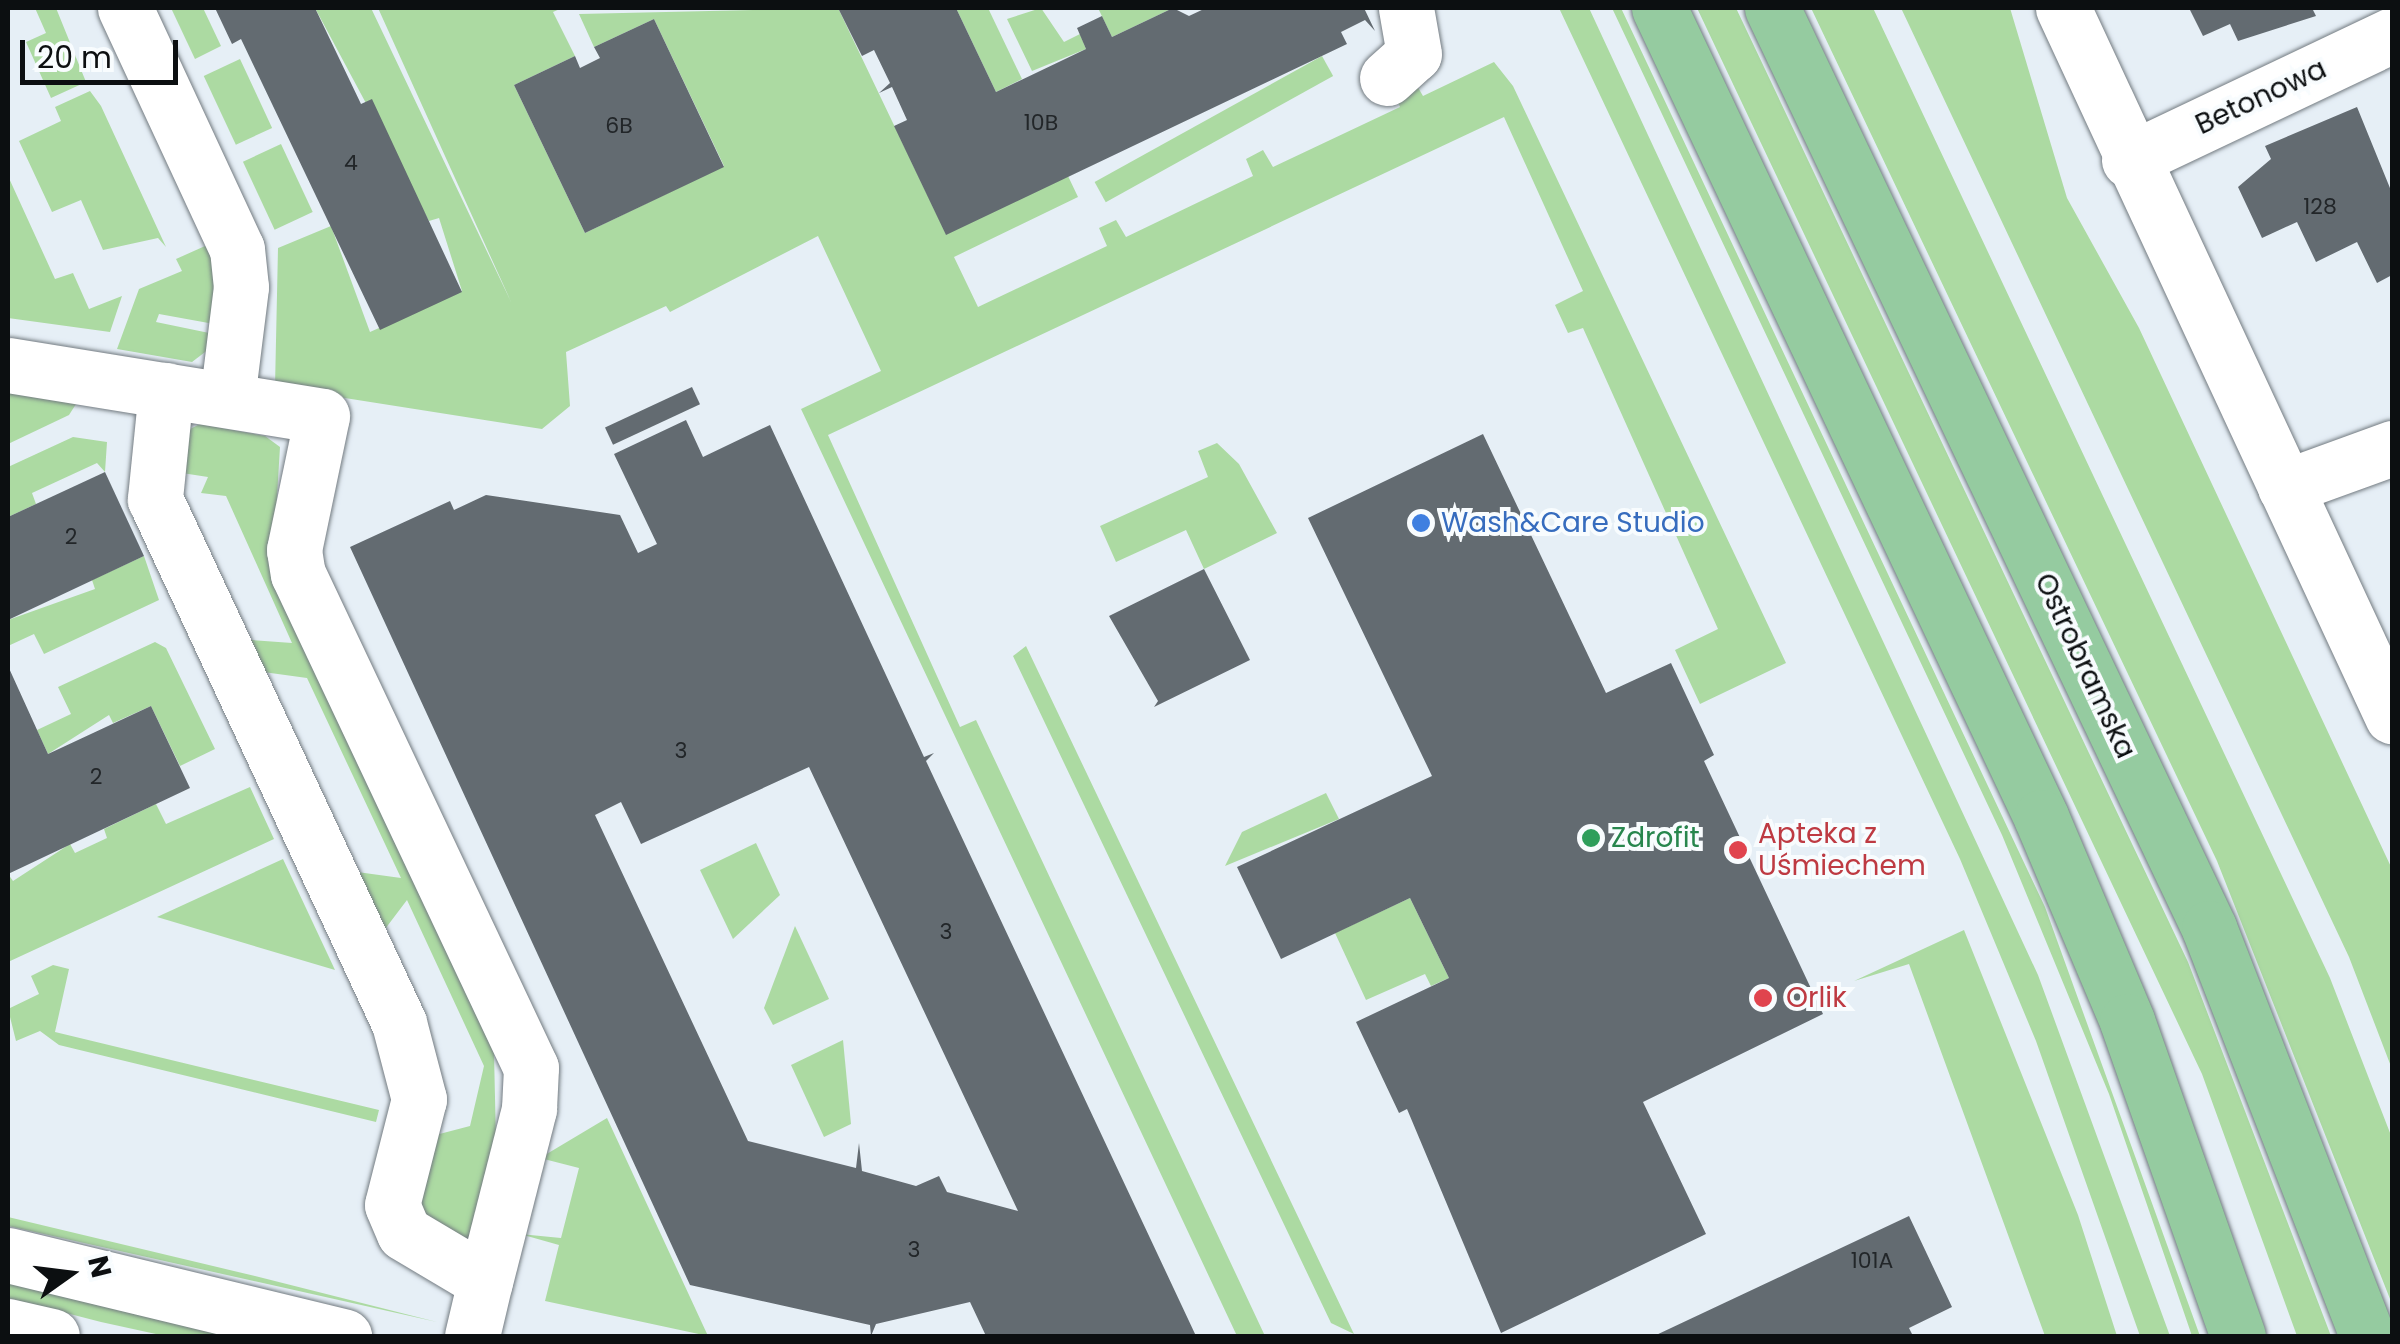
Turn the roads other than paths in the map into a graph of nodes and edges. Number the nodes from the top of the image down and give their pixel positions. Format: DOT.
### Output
graph roads {
  1 [pos="125,8"];
  2 [pos="1406,8"];
  3 [pos="1659,8"];
  4 [pos="1772,8"];
  5 [pos="2063,8"];
  6 [pos="2392,35"];
  7 [pos="1387,78"];
  8 [pos="2129,160"];
  9 [pos="8,365"];
  10 [pos="166,390"];
  11 [pos="227,399"];
  12 [pos="2392,448"];
  13 [pos="2285,486"];
  14 [pos="2392,716"];
  15 [pos="8,1255"];
  16 [pos="485,1281"];
  17 [pos="8,1326"];
  18 [pos="52,1336"];
  19 [pos="344,1336"];
  20 [pos="472,1336"];
  21 [pos="2238,1336"];
  22 [pos="2368,1336"];
  1 -- 11 [label="street"];
  2 -- 7 [label="street"];
  3 -- 21 [label="main road"];
  4 -- 22 [label="main road, Ostrobramska"];
  5 -- 8 [label="street"];
  6 -- 8 [label="street, Betonowa"];
  8 -- 13 [label="street"];
  9 -- 10 [label="street"];
  10 -- 11 [label="street"];
  10 -- 16 [label="street"];
  11 -- 16 [label="street"];
  12 -- 13 [label="street"];
  13 -- 14 [label="street"];
  15 -- 19 [label="street"];
  16 -- 20 [label="street"];
  17 -- 18 [label="street"];
}
